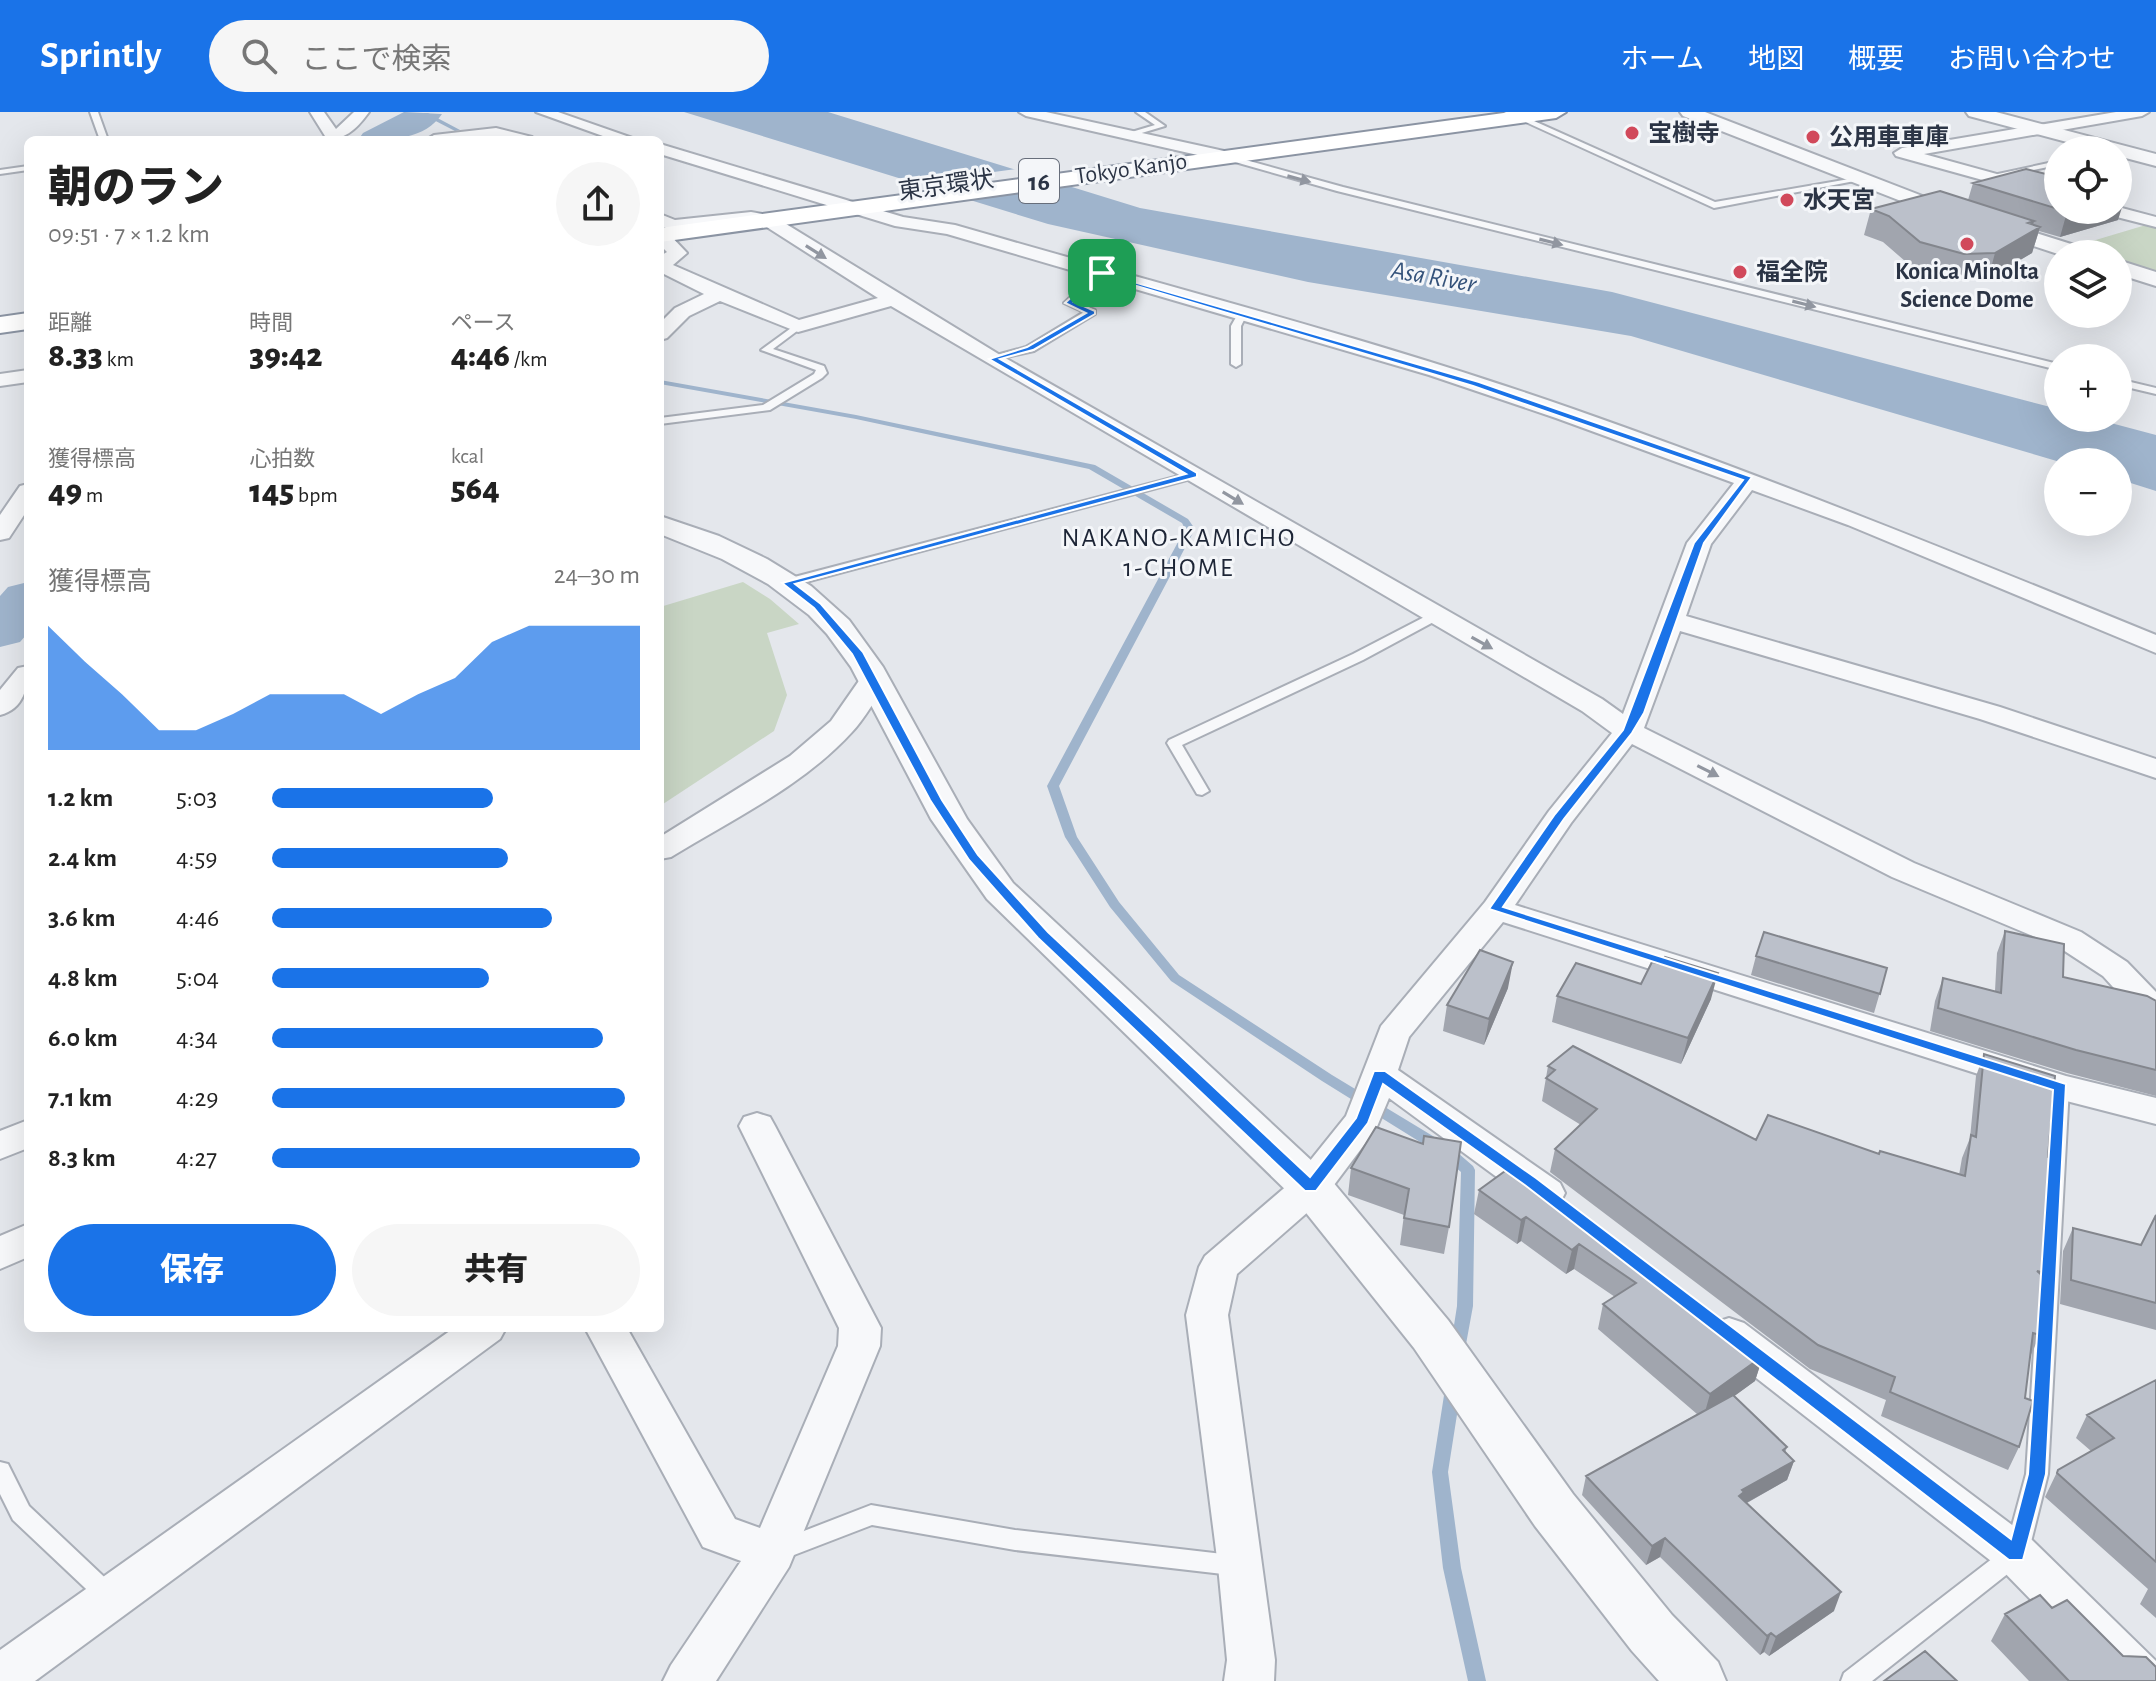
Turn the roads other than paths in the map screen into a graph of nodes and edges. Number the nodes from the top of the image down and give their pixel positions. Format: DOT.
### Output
graph roads {
  1 [pos="94,112"];
  2 [pos="317,112"];
  3 [pos="362,112"];
  4 [pos="543,112"];
  5 [pos="1026,112"];
  6 [pos="1059,112"];
  7 [pos="1140,112"];
  8 [pos="1491,112"];
  9 [pos="1556,112"];
  10 [pos="1689,112"];
  11 [pos="1975,112"];
  12 [pos="2142,112"];
  13 [pos="1514,114"];
  14 [pos="2120,114"];
  15 [pos="2156,124"];
  16 [pos="2036,128"];
  17 [pos="594,129"];
  18 [pos="1132,134"];
  19 [pos="103,136"];
  20 [pos="330,136"];
  21 [pos="336,136"];
  22 [pos="469,136"];
  23 [pos="509,136"];
  24 [pos="573,136"];
  25 [pos="617,136"];
  26 [pos="2065,136"];
  27 [pos="664,150"];
  28 [pos="1202,154"];
  29 [pos="2132,154"];
  30 [pos="2156,160"];
  31 [pos="2044,166"];
  32 [pos="24,169"];
  33 [pos="0,172"];
  34 [pos="1988,177"];
  35 [pos="1861,179"];
  36 [pos="2044,192"];
  37 [pos="852,202"];
  38 [pos="2132,215"];
  39 [pos="767,220"];
  40 [pos="2154,221"];
  41 [pos="664,228"];
  42 [pos="664,228"];
  43 [pos="664,232"];
  44 [pos="2044,243"];
  45 [pos="664,261"];
  46 [pos="664,268"];
  47 [pos="2132,271"];
  48 [pos="1102,273"];
  49 [pos="2156,279"];
  50 [pos="719,294"];
  51 [pos="895,299"];
  52 [pos="664,308"];
  53 [pos="24,309"];
  54 [pos="0,312"];
  55 [pos="682,312"];
  56 [pos="1242,314"];
  57 [pos="24,322"];
  58 [pos="0,325"];
  59 [pos="798,326"];
  60 [pos="664,330"];
  61 [pos="993,359"];
  62 [pos="1236,364"];
  63 [pos="2044,364"];
  64 [pos="24,377"];
  65 [pos="0,380"];
  66 [pos="2132,385"];
  67 [pos="2156,391"];
  68 [pos="664,421"];
  69 [pos="1194,475"];
  70 [pos="1749,479"];
  71 [pos="24,495"];
  72 [pos="24,497"];
  73 [pos="0,503"];
  74 [pos="664,526"];
  75 [pos="0,533"];
  76 [pos="787,583"];
  77 [pos="1434,616"];
  78 [pos="1670,620"];
  79 [pos="2156,645"];
  80 [pos="24,679"];
  81 [pos="873,681"];
  82 [pos="0,707"];
  83 [pos="1628,731"];
  84 [pos="2156,769"];
  85 [pos="1202,791"];
  86 [pos="664,847"];
  87 [pos="1496,909"];
  88 [pos="2156,1013"];
  89 [pos="1377,1078"];
  90 [pos="2060,1087"];
  91 [pos="2156,1111"];
  92 [pos="757,1126"];
  93 [pos="24,1135"];
  94 [pos="0,1146"];
  95 [pos="1311,1187"];
  96 [pos="1580,1220"];
  97 [pos="24,1241"];
  98 [pos="0,1254"];
  99 [pos="1703,1315"];
  100 [pos="479,1332"];
  101 [pos="608,1332"];
  102 [pos="0,1471"];
  103 [pos="773,1553"];
  104 [pos="2016,1554"];
  105 [pos="1241,1566"];
  106 [pos="111,1598"];
  107 [pos="0,1678"];
  108 [pos="688,1681"];
  109 [pos="1249,1681"];
  110 [pos="1697,1681"];
  111 [pos="1853,1681"];
  112 [pos="2143,1681"];
  1 -- 19 [label="lane"];
  2 -- 20 [label="street"];
  3 -- 21 [label="street"];
  4 -- 17 [label="street"];
  5 -- 18 [label="street"];
  6 -- 18 [label="street"];
  7 -- 18 [label="lane"];
  8 -- 28 [label="highway, 16"];
  9 -- 13 [label="highway, Tokyo Kanjo / 16"];
  10 -- 35 [label="street"];
  11 -- 16 [label="street"];
  12 -- 14 [label="street"];
  13 -- 28 [label="highway, Tokyo Kanjo / 16"];
  13 -- 35 [label="lane"];
  14 -- 15 [label="street"];
  14 -- 16 [label="street"];
  16 -- 26 [label="street"];
  16 -- 34 [label="street"];
  17 -- 24 [label="street"];
  17 -- 25 [label="street"];
  18 -- 28 [label="street"];
  22 -- 23 [label="street"];
  27 -- 37 [label="street"];
  28 -- 37 [label="highway, Tokyo Kanjo / 16"];
  28 -- 63 [label="lane, one-way"];
  29 -- 30 [label="street"];
  31 -- 34 [label="lane"];
  32 -- 33 [label="lane"];
  34 -- 36 [label="street"];
  35 -- 44 [label="street"];
  37 -- 39 [label="highway, Tokyo Kanjo / 16"];
  37 -- 41 [label="highway, Tokyo Kanjo / 16"];
  37 -- 48 [label="street"];
  38 -- 40 [label="street"];
  39 -- 42 [label="street"];
  39 -- 51 [label="street, one-way"];
  43 -- 45 [label="street"];
  46 -- 50 [label="street"];
  47 -- 49 [label="street"];
  48 -- 56 [label="street"];
  48 -- 61 [label="lane"];
  50 -- 55 [label="street"];
  50 -- 59 [label="street"];
  51 -- 59 [label="street"];
  51 -- 61 [label="street"];
  52 -- 55 [label="street"];
  53 -- 54 [label="highway"];
  55 -- 60 [label="street"];
  56 -- 62 [label="lane"];
  56 -- 70 [label="street"];
  57 -- 58 [label="highway"];
  59 -- 68 [label="lane"];
  61 -- 69 [label="street"];
  64 -- 65 [label="street"];
  66 -- 67 [label="lane"];
  69 -- 76 [label="lane"];
  69 -- 77 [label="street, one-way"];
  70 -- 78 [label="street"];
  70 -- 79 [label="street"];
  71 -- 73 [label="street"];
  72 -- 75 [label="street"];
  74 -- 76 [label="street"];
  76 -- 81 [label="street"];
  77 -- 83 [label="street, one-way"];
  77 -- 85 [label="lane"];
  78 -- 83 [label="street"];
  78 -- 84 [label="street"];
  80 -- 82 [label="street"];
  81 -- 86 [label="street"];
  81 -- 95 [label="street"];
  83 -- 87 [label="street"];
  83 -- 88 [label="street, one-way"];
  87 -- 89 [label="street"];
  87 -- 90 [label="street"];
  89 -- 95 [label="street"];
  89 -- 96 [label="street"];
  90 -- 91 [label="street"];
  90 -- 104 [label="lane"];
  92 -- 103 [label="street"];
  93 -- 94 [label="street"];
  95 -- 105 [label="street"];
  95 -- 110 [label="street"];
  97 -- 98 [label="street"];
  99 -- 104 [label="street"];
  100 -- 106 [label="street"];
  101 -- 103 [label="street"];
  102 -- 106 [label="lane"];
  103 -- 105 [label="lane"];
  103 -- 108 [label="street"];
  104 -- 111 [label="lane"];
  104 -- 112 [label="street"];
  105 -- 109 [label="street"];
  106 -- 107 [label="street"];
}
